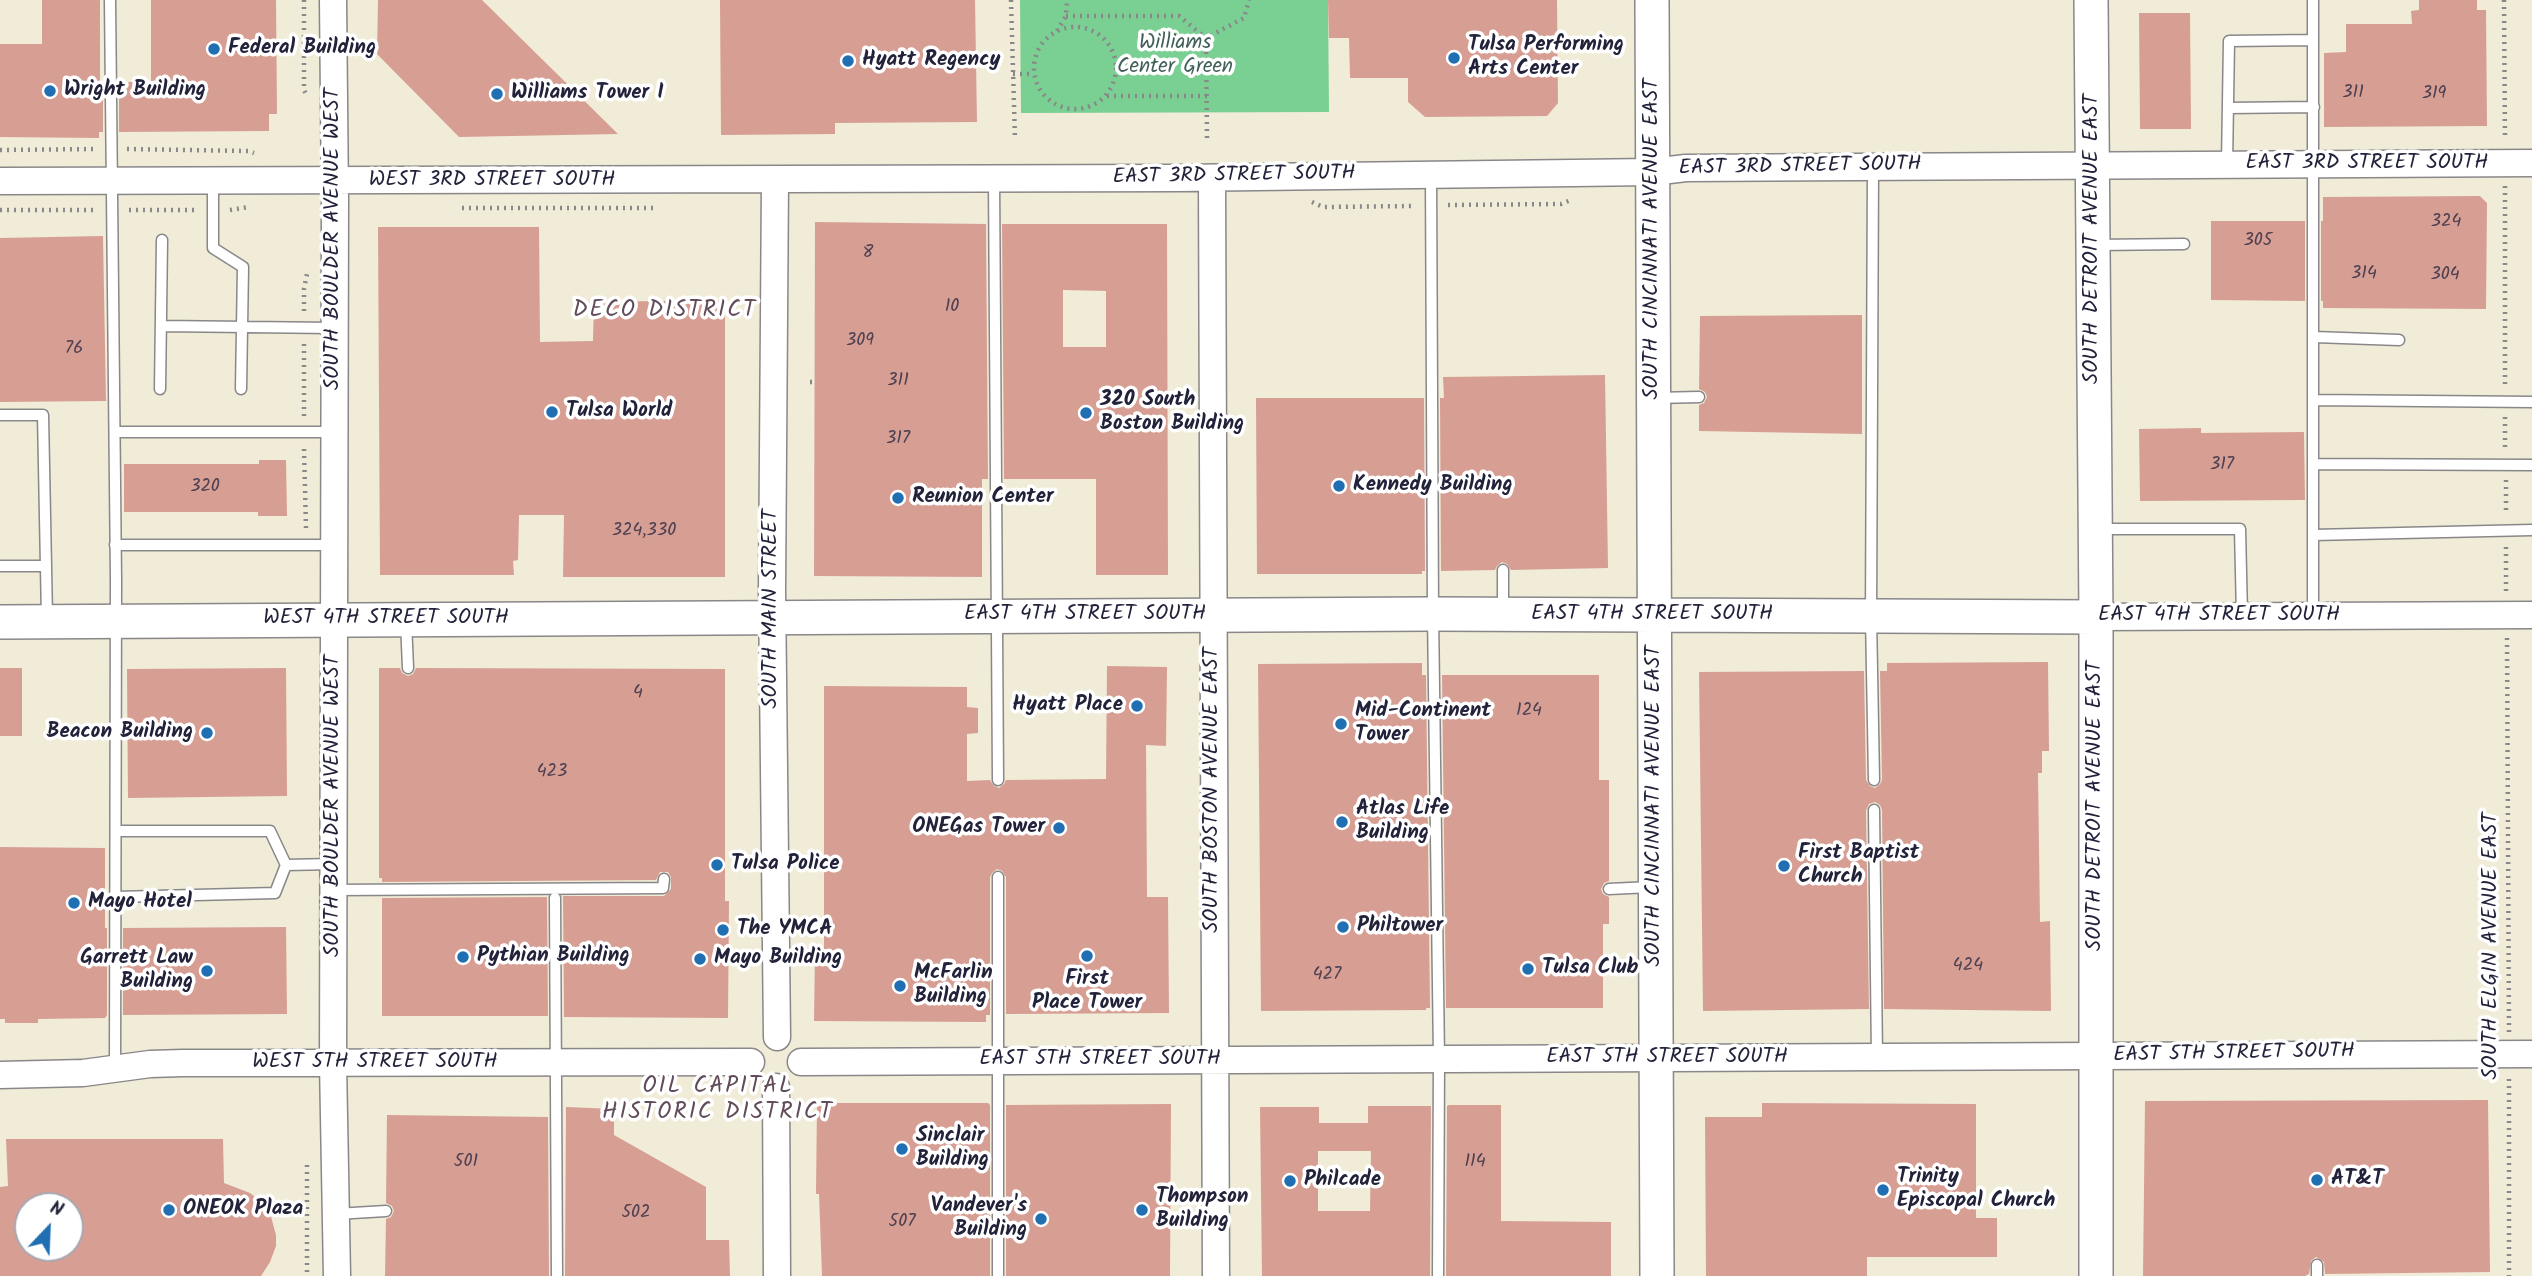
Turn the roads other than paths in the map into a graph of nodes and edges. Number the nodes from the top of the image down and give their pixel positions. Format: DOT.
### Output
graph roads {
  1 [pos="110,0"];
  2 [pos="333,0"];
  3 [pos="1652,0"];
  4 [pos="2091,0"];
  5 [pos="2313,0"];
  6 [pos="2313,40"];
  7 [pos="2314,107"];
  8 [pos="2228,108"];
  9 [pos="2532,163"];
  10 [pos="2314,164"];
  11 [pos="2227,165"];
  12 [pos="2092,166"];
  13 [pos="1873,167"];
  14 [pos="1652,172"];
  15 [pos="1431,175"];
  16 [pos="1212,178"];
  17 [pos="994,179"];
  18 [pos="775,180"];
  19 [pos="0,181"];
  20 [pos="111,181"];
  21 [pos="213,181"];
  22 [pos="335,181"];
  23 [pos="162,240"];
  24 [pos="2184,244"];
  25 [pos="2092,245"];
  26 [pos="161,326"];
  27 [pos="242,327"];
  28 [pos="334,328"];
  29 [pos="2314,337"];
  30 [pos="2399,340"];
  31 [pos="160,389"];
  32 [pos="241,389"];
  33 [pos="1699,397"];
  34 [pos="1654,398"];
  35 [pos="2314,400"];
  36 [pos="2532,402"];
  37 [pos="0,415"];
  38 [pos="115,432"];
  39 [pos="334,432"];
  40 [pos="2313,464"];
  41 [pos="2532,465"];
  42 [pos="2095,529"];
  43 [pos="2532,530"];
  44 [pos="2313,536"];
  45 [pos="115,545"];
  46 [pos="333,545"];
  47 [pos="0,566"];
  48 [pos="46,566"];
  49 [pos="1503,570"];
  50 [pos="1433,614"];
  51 [pos="1503,614"];
  52 [pos="997,615"];
  53 [pos="1213,615"];
  54 [pos="1655,616"];
  55 [pos="1871,616"];
  56 [pos="2519,616"];
  57 [pos="772,617"];
  58 [pos="2096,617"];
  59 [pos="2242,617"];
  60 [pos="2313,617"];
  61 [pos="333,619"];
  62 [pos="406,619"];
  63 [pos="114,620"];
  64 [pos="47,621"];
  65 [pos="0,622"];
  66 [pos="408,668"];
  67 [pos="998,780"];
  68 [pos="1874,780"];
  69 [pos="1874,810"];
  70 [pos="116,831"];
  71 [pos="286,865"];
  72 [pos="335,877"];
  73 [pos="998,877"];
  74 [pos="664,879"];
  75 [pos="1656,887"];
  76 [pos="1609,888"];
  77 [pos="116,897"];
  78 [pos="555,898"];
  79 [pos="777,1037"];
  80 [pos="2520,1054"];
  81 [pos="1877,1057"];
  82 [pos="2095,1057"];
  83 [pos="1439,1058"];
  84 [pos="1656,1058"];
  85 [pos="1214,1059"];
  86 [pos="998,1061"];
  87 [pos="557,1062"];
  88 [pos="751,1062"];
  89 [pos="802,1062"];
  90 [pos="333,1063"];
  91 [pos="115,1069"];
  92 [pos="0,1076"];
  93 [pos="776,1087"];
  94 [pos="386,1211"];
  95 [pos="336,1214"];
  96 [pos="337,1276"];
  97 [pos="557,1276"];
  98 [pos="777,1276"];
  99 [pos="998,1276"];
  100 [pos="1216,1276"];
  101 [pos="1438,1276"];
  102 [pos="1657,1276"];
  103 [pos="2096,1276"];
  1 -- 20 [label="lane"];
  2 -- 22 [label="street, SOUTH BOULDER AVENUE WEST"];
  3 -- 14 [label="main road, SOUTH CINCINNATI AVENUE EAST"];
  4 -- 12 [label="main road, SOUTH DETROIT AVENUE EAST"];
  5 -- 6 [label="lane"];
  6 -- 7 [label="lane"];
  6 -- 8 [label="lane"];
  7 -- 8 [label="lane"];
  7 -- 10 [label="lane"];
  8 -- 11 [label="lane"];
  9 -- 10 [label="street, EAST 3RD STREET SOUTH"];
  10 -- 11 [label="street, EAST 3RD STREET SOUTH"];
  10 -- 29 [label="lane"];
  11 -- 12 [label="street, EAST 3RD STREET SOUTH"];
  12 -- 13 [label="street, EAST 3RD STREET SOUTH"];
  12 -- 25 [label="main road, SOUTH DETROIT AVENUE EAST"];
  13 -- 14 [label="street, EAST 3RD STREET SOUTH"];
  13 -- 55 [label="lane"];
  14 -- 15 [label="street, EAST 3RD STREET SOUTH"];
  14 -- 34 [label="main road, SOUTH CINCINNATI AVENUE EAST"];
  15 -- 16 [label="street, EAST 3RD STREET SOUTH"];
  15 -- 50 [label="lane"];
  16 -- 17 [label="street, EAST 3RD STREET SOUTH"];
  16 -- 53 [label="street, SOUTH BOSTON AVENUE EAST"];
  17 -- 18 [label="street, EAST 3RD STREET SOUTH"];
  17 -- 52 [label="lane"];
  18 -- 22 [label="street, WEST 3RD STREET SOUTH"];
  18 -- 57 [label="street, SOUTH MAIN STREET"];
  19 -- 20 [label="street, WEST 3RD STREET SOUTH"];
  20 -- 21 [label="street, WEST 3RD STREET SOUTH"];
  20 -- 38 [label="lane"];
  21 -- 22 [label="street, WEST 3RD STREET SOUTH"];
  21 -- 27 [label="lane"];
  22 -- 28 [label="street, SOUTH BOULDER AVENUE WEST"];
  23 -- 26 [label="lane"];
  24 -- 25 [label="lane"];
  25 -- 42 [label="main road, SOUTH DETROIT AVENUE EAST"];
  26 -- 27 [label="lane"];
  26 -- 31 [label="lane"];
  27 -- 28 [label="lane"];
  27 -- 32 [label="lane"];
  28 -- 39 [label="street, SOUTH BOULDER AVENUE WEST"];
  29 -- 30 [label="lane"];
  29 -- 35 [label="lane"];
  33 -- 34 [label="lane"];
  34 -- 54 [label="main road, SOUTH CINCINNATI AVENUE EAST"];
  35 -- 36 [label="lane"];
  35 -- 40 [label="lane"];
  37 -- 48 [label="lane"];
  38 -- 39 [label="lane"];
  38 -- 45 [label="lane"];
  39 -- 46 [label="street, SOUTH BOULDER AVENUE WEST"];
  40 -- 41 [label="lane"];
  40 -- 44 [label="lane"];
  42 -- 58 [label="main road, SOUTH DETROIT AVENUE EAST"];
  42 -- 59 [label="lane"];
  43 -- 44 [label="lane"];
  44 -- 60 [label="lane"];
  45 -- 46 [label="lane"];
  45 -- 63 [label="lane"];
  46 -- 61 [label="street, SOUTH BOULDER AVENUE WEST"];
  47 -- 48 [label="lane"];
  48 -- 64 [label="lane"];
  49 -- 51 [label="lane"];
  50 -- 51 [label="main road, EAST 4TH STREET SOUTH"];
  50 -- 53 [label="main road, EAST 4TH STREET SOUTH"];
  50 -- 83 [label="lane"];
  51 -- 54 [label="main road, EAST 4TH STREET SOUTH"];
  52 -- 53 [label="main road, EAST 4TH STREET SOUTH"];
  52 -- 57 [label="main road, EAST 4TH STREET SOUTH"];
  52 -- 67 [label="lane"];
  53 -- 85 [label="street, SOUTH BOSTON AVENUE EAST"];
  54 -- 55 [label="main road, EAST 4TH STREET SOUTH"];
  54 -- 75 [label="main road, SOUTH CINCINNATI AVENUE EAST"];
  55 -- 58 [label="main road, EAST 4TH STREET SOUTH"];
  55 -- 68 [label="lane"];
  56 -- 60 [label="street, EAST 4TH STREET SOUTH"];
  57 -- 62 [label="main road, WEST 4TH STREET SOUTH"];
  57 -- 79 [label="street, SOUTH MAIN STREET"];
  58 -- 59 [label="street, EAST 4TH STREET SOUTH"];
  58 -- 82 [label="main road, SOUTH DETROIT AVENUE EAST"];
  59 -- 60 [label="street, EAST 4TH STREET SOUTH"];
  61 -- 62 [label="main road, WEST 4TH STREET SOUTH"];
  61 -- 63 [label="main road, WEST 4TH STREET SOUTH"];
  61 -- 72 [label="street, SOUTH BOULDER AVENUE WEST"];
  62 -- 66 [label="lane"];
  63 -- 64 [label="main road, WEST 4TH STREET SOUTH"];
  63 -- 70 [label="lane"];
  64 -- 65 [label="main road, WEST 4TH STREET SOUTH"];
  69 -- 81 [label="lane"];
  70 -- 71 [label="lane"];
  70 -- 77 [label="lane"];
  71 -- 72 [label="lane"];
  71 -- 77 [label="lane"];
  72 -- 74 [label="lane"];
  72 -- 90 [label="street, SOUTH BOULDER AVENUE WEST"];
  73 -- 86 [label="lane"];
  75 -- 76 [label="lane"];
  75 -- 84 [label="main road, SOUTH CINCINNATI AVENUE EAST"];
  77 -- 91 [label="lane"];
  78 -- 87 [label="lane"];
  79 -- 88 [label="street"];
  79 -- 89 [label="street"];
  80 -- 82 [label="street, EAST 5TH STREET SOUTH"];
  81 -- 82 [label="street, EAST 5TH STREET SOUTH"];
  81 -- 84 [label="street, EAST 5TH STREET SOUTH"];
  82 -- 103 [label="main road, SOUTH DETROIT AVENUE EAST"];
  83 -- 84 [label="street, EAST 5TH STREET SOUTH"];
  83 -- 85 [label="street, EAST 5TH STREET SOUTH"];
  83 -- 101 [label="lane"];
  84 -- 102 [label="main road, SOUTH CINCINNATI AVENUE EAST"];
  85 -- 86 [label="street, EAST 5TH STREET SOUTH"];
  85 -- 100 [label="street, SOUTH BOSTON AVENUE EAST"];
  86 -- 89 [label="street, EAST 5TH STREET SOUTH"];
  86 -- 99 [label="lane"];
  87 -- 88 [label="street, WEST 5TH STREET SOUTH"];
  87 -- 90 [label="street, WEST 5TH STREET SOUTH"];
  87 -- 97 [label="lane"];
  88 -- 93 [label="street"];
  89 -- 93 [label="street"];
  90 -- 91 [label="street, WEST 5TH STREET SOUTH"];
  90 -- 95 [label="street, SOUTH BOULDER AVENUE WEST"];
  91 -- 92 [label="street, WEST 5TH STREET SOUTH"];
  93 -- 98 [label="street"];
  94 -- 95 [label="lane"];
  95 -- 96 [label="street, SOUTH BOULDER AVENUE WEST"];
}
